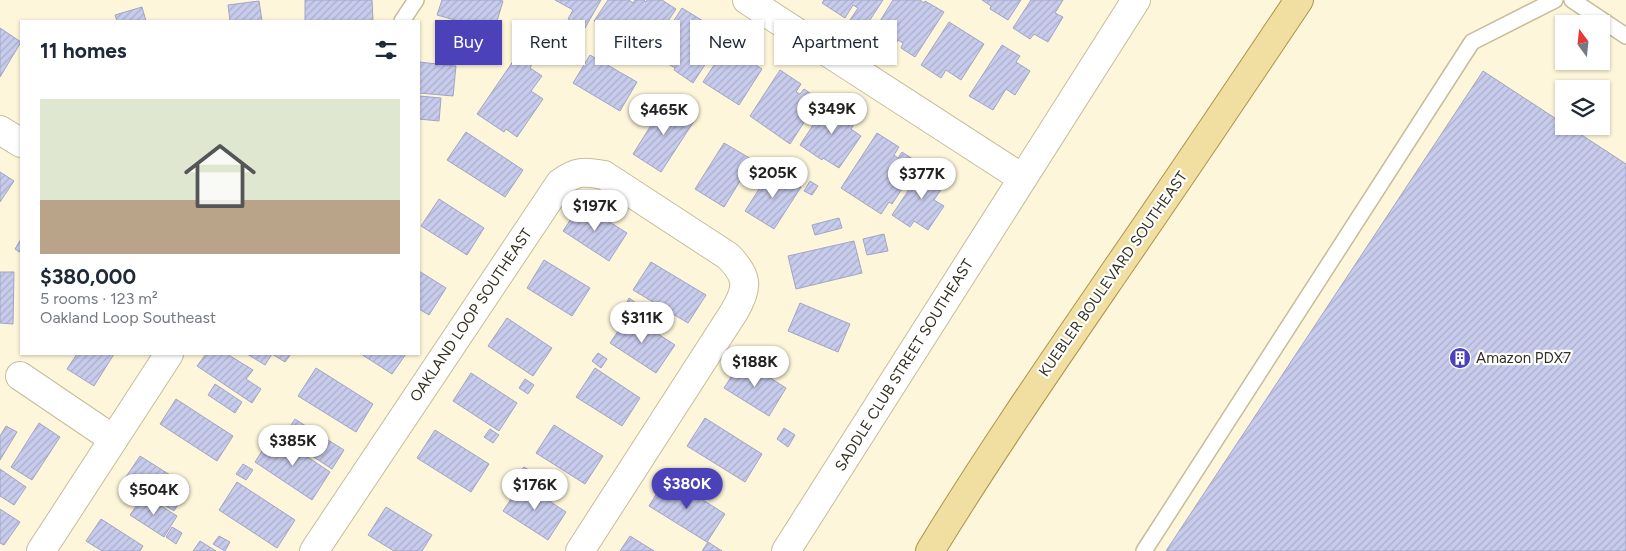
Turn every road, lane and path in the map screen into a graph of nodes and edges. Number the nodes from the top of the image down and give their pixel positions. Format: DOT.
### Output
graph roads {
  1 [pos="416,0"];
  2 [pos="747,0"];
  3 [pos="1136,0"];
  4 [pos="1299,0"];
  5 [pos="1555,0"];
  6 [pos="1572,0"];
  7 [pos="403,20"];
  8 [pos="1626,36"];
  9 [pos="0,130"];
  10 [pos="20,142"];
  11 [pos="1022,178"];
  12 [pos="168,355"];
  13 [pos="20,376"];
  14 [pos="113,439"];
  15 [pos="41,551"];
  16 [pos="314,551"];
  17 [pos="580,551"];
  18 [pos="786,551"];
  19 [pos="930,551"];
  20 [pos="1144,551"];
  1 -- 7 [label="lane"];
  2 -- 11 [label="street"];
  3 -- 11 [label="street, SADDLE CLUB STREET SOUTHEAST"];
  4 -- 19 [label="main road, KUEBLER BOULEVARD SOUTHEAST"];
  5 -- 20 [label="lane"];
  6 -- 8 [label="lane"];
  9 -- 10 [label="street"];
  11 -- 18 [label="street, SADDLE CLUB STREET SOUTHEAST"];
  12 -- 14 [label="street"];
  13 -- 14 [label="street"];
  14 -- 15 [label="street"];
  16 -- 17 [label="street, OAKLAND LOOP SOUTHEAST"];
}
